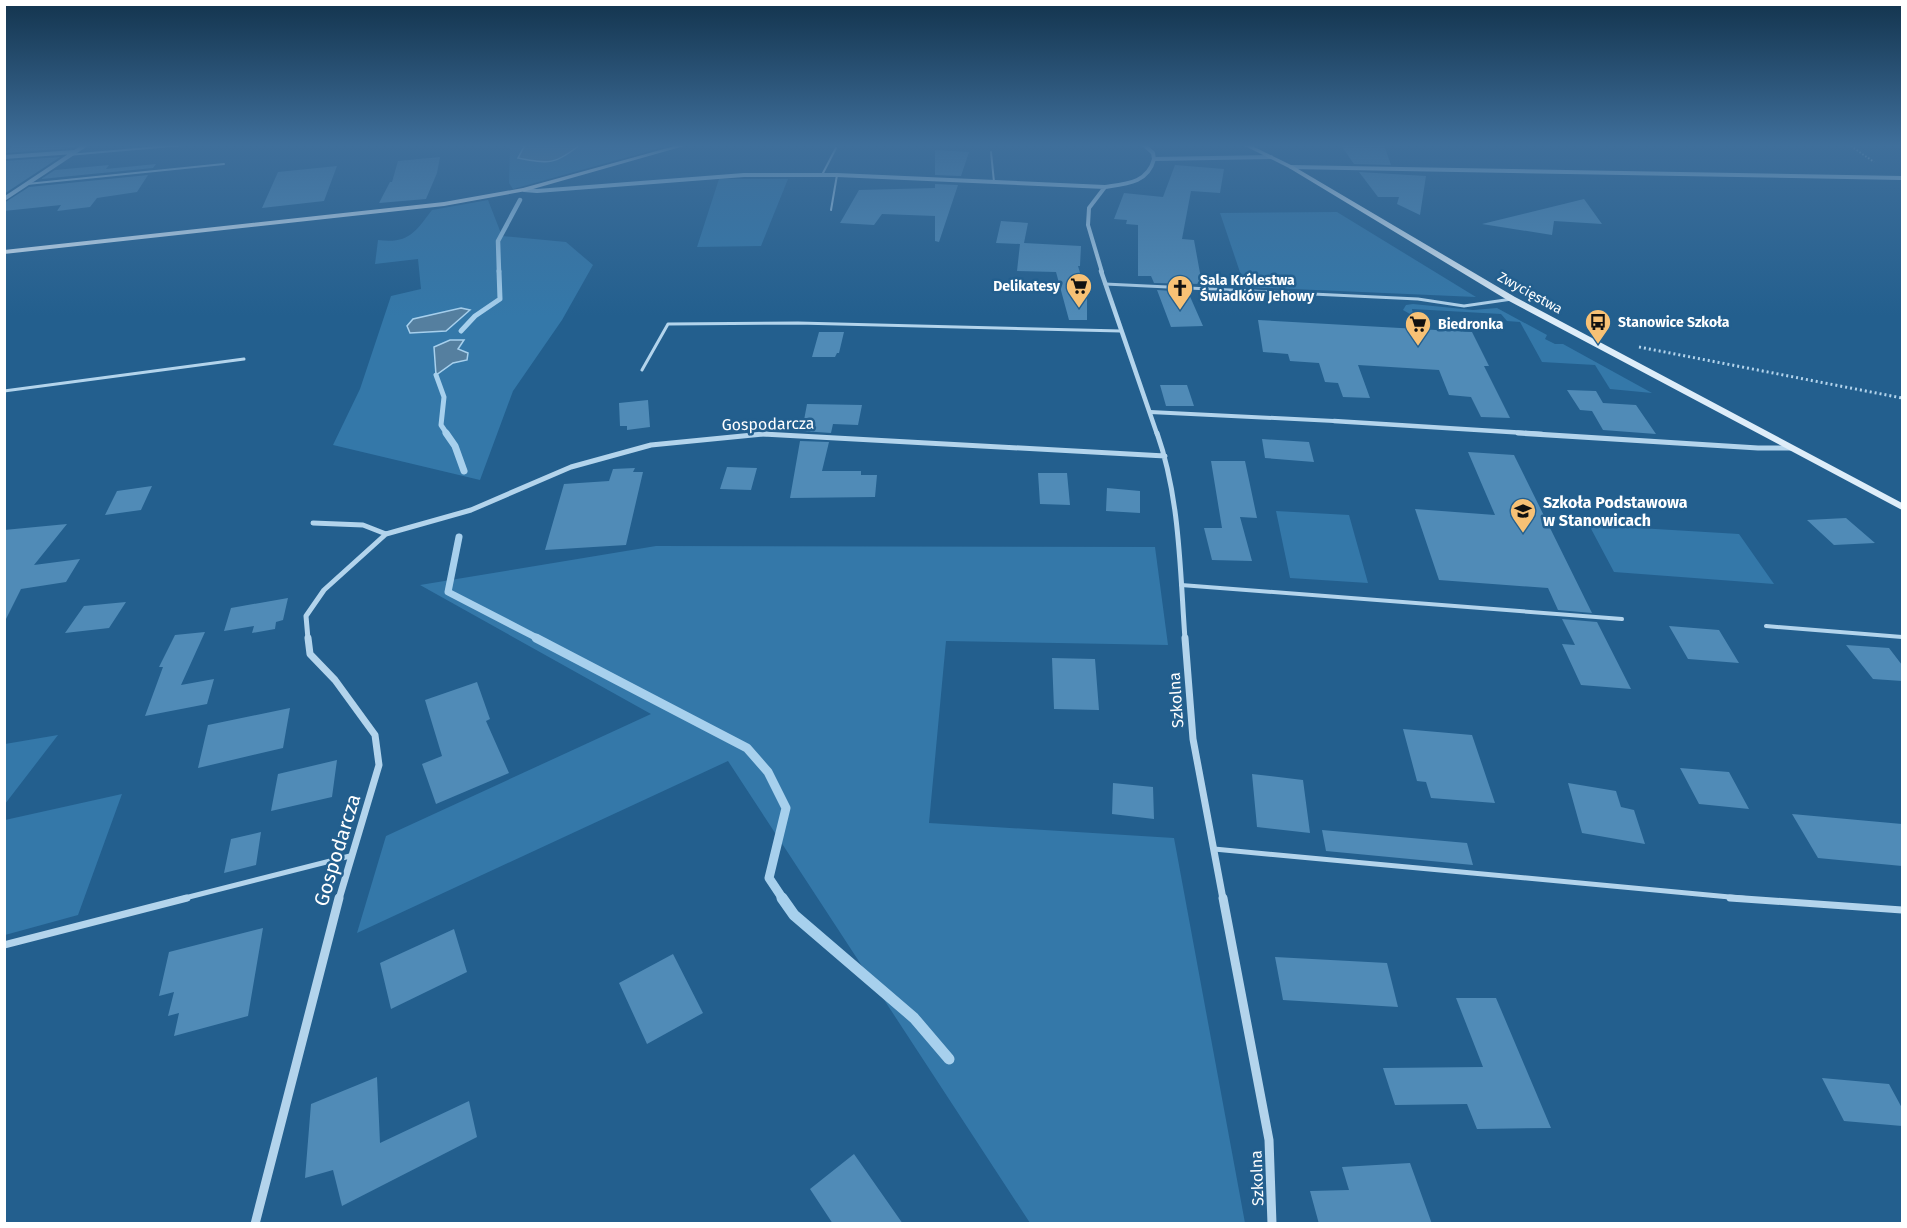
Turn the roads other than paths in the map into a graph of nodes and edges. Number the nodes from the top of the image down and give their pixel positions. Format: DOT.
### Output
graph roads {
  1 [pos="458,201"];
  2 [pos="832,201"];
  3 [pos="1094,201"];
  4 [pos="1348,201"];
  5 [pos="831,210"];
  6 [pos="4,252"];
  7 [pos="1106,284"];
  8 [pos="1512,299"];
  9 [pos="1121,330"];
  10 [pos="244,358"];
  11 [pos="642,370"];
  12 [pos="4,391"];
  13 [pos="1150,412"];
  14 [pos="1334,421"];
  15 [pos="1791,448"];
  16 [pos="1165,456"];
  17 [pos="1902,507"];
  18 [pos="313,523"];
  19 [pos="386,534"];
  20 [pos="1181,585"];
  21 [pos="1622,620"];
  22 [pos="1766,626"];
  23 [pos="1902,637"];
  24 [pos="1214,849"];
  25 [pos="350,856"];
  26 [pos="1902,910"];
  27 [pos="4,945"];
  28 [pos="255,1224"];
  29 [pos="1272,1224"];
  1 -- 6 [label="main road"];
  2 -- 5 [label="lane"];
  3 -- 7 [label="street, Szkolna"];
  4 -- 8 [label="main road, Zwycięstwa"];
  7 -- 8 [label="lane"];
  7 -- 9 [label="street, Szkolna"];
  8 -- 15 [label="main road, Zwycięstwa"];
  9 -- 11 [label="lane"];
  9 -- 13 [label="street, Szkolna"];
  10 -- 12 [label="lane"];
  13 -- 14 [label="street"];
  13 -- 16 [label="street, Szkolna"];
  14 -- 15 [label="street"];
  15 -- 17 [label="main road, Zwycięstwa"];
  16 -- 19 [label="street, Gospodarcza"];
  16 -- 20 [label="street, Szkolna"];
  18 -- 19 [label="street"];
  19 -- 25 [label="street, Gospodarcza"];
  20 -- 21 [label="lane"];
  20 -- 24 [label="street, Szkolna"];
  22 -- 23 [label="lane"];
  24 -- 26 [label="lane"];
  24 -- 29 [label="street, Szkolna"];
  25 -- 27 [label="lane"];
  25 -- 28 [label="street, Gospodarcza"];
}
